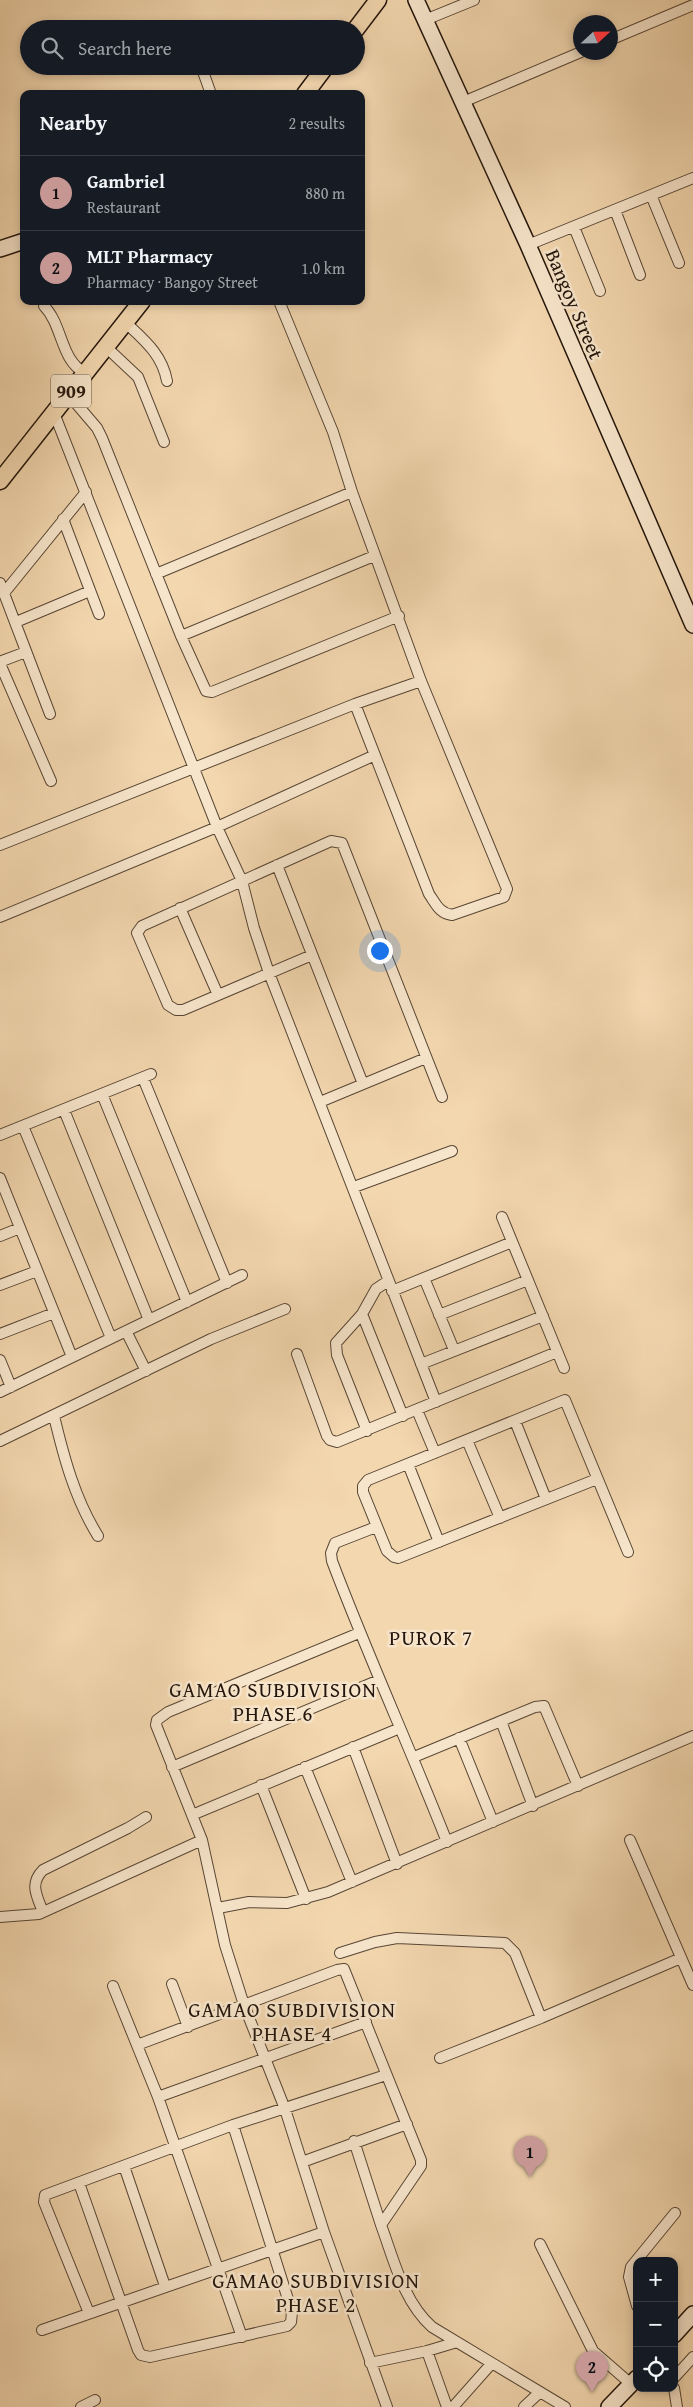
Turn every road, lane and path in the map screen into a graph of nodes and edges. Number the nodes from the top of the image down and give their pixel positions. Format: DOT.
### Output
graph roads {
  1 [pos="378,0"];
  2 [pos="416,0"];
  3 [pos="474,0"];
  4 [pos="693,5"];
  5 [pos="363,20"];
  6 [pos="425,20"];
  7 [pos="618,37"];
  8 [pos="573,55"];
  9 [pos="205,75"];
  10 [pos="319,75"];
  11 [pos="210,90"];
  12 [pos="308,90"];
  13 [pos="463,102"];
  14 [pos="693,179"];
  15 [pos="651,195"];
  16 [pos="615,210"];
  17 [pos="574,227"];
  18 [pos="20,242"];
  19 [pos="528,245"];
  20 [pos="0,250"];
  21 [pos="679,263"];
  22 [pos="640,275"];
  23 [pos="600,291"];
  24 [pos="139,305"];
  25 [pos="282,305"];
  26 [pos="44,306"];
  27 [pos="125,322"];
  28 [pos="106,347"];
  29 [pos="85,373"];
  30 [pos="167,381"];
  31 [pos="68,394"];
  32 [pos="54,413"];
  33 [pos="164,442"];
  34 [pos="0,481"];
  35 [pos="86,492"];
  36 [pos="352,492"];
  37 [pos="63,520"];
  38 [pos="374,556"];
  39 [pos="156,574"];
  40 [pos="2,588"];
  41 [pos="90,591"];
  42 [pos="99,614"];
  43 [pos="399,616"];
  44 [pos="16,622"];
  45 [pos="693,625"];
  46 [pos="181,636"];
  47 [pos="26,652"];
  48 [pos="421,681"];
  49 [pos="355,704"];
  50 [pos="50,714"];
  51 [pos="375,755"];
  52 [pos="194,767"];
  53 [pos="51,781"];
  54 [pos="217,827"];
  55 [pos="0,844"];
  56 [pos="277,865"];
  57 [pos="242,881"];
  58 [pos="180,908"];
  59 [pos="0,917"];
  60 [pos="312,955"];
  61 [pos="269,973"];
  62 [pos="218,995"];
  63 [pos="426,1058"];
  64 [pos="363,1084"];
  65 [pos="102,1094"];
  66 [pos="442,1097"];
  67 [pos="320,1102"];
  68 [pos="64,1110"];
  69 [pos="22,1126"];
  70 [pos="0,1135"];
  71 [pos="452,1151"];
  72 [pos="1,1183"];
  73 [pos="354,1187"];
  74 [pos="502,1217"];
  75 [pos="20,1228"];
  76 [pos="0,1236"];
  77 [pos="512,1242"];
  78 [pos="37,1271"];
  79 [pos="242,1275"];
  80 [pos="424,1278"];
  81 [pos="528,1280"];
  82 [pos="388,1281"];
  83 [pos="227,1283"];
  84 [pos="0,1285"];
  85 [pos="392,1291"];
  86 [pos="187,1302"];
  87 [pos="285,1309"];
  88 [pos="54,1313"];
  89 [pos="362,1314"];
  90 [pos="439,1315"];
  91 [pos="543,1316"];
  92 [pos="149,1320"];
  93 [pos="130,1329"];
  94 [pos="0,1334"];
  95 [pos="111,1338"];
  96 [pos="454,1350"];
  97 [pos="557,1352"];
  98 [pos="297,1354"];
  99 [pos="72,1357"];
  100 [pos="0,1360"];
  101 [pos="421,1364"];
  102 [pos="564,1368"];
  103 [pos="149,1369"];
  104 [pos="11,1386"];
  105 [pos="0,1392"];
  106 [pos="436,1402"];
  107 [pos="417,1410"];
  108 [pos="54,1416"];
  109 [pos="403,1416"];
  110 [pos="515,1421"];
  111 [pos="366,1431"];
  112 [pos="467,1440"];
  113 [pos="0,1441"];
  114 [pos="435,1453"];
  115 [pos="408,1464"];
  116 [pos="597,1478"];
  117 [pos="546,1499"];
  118 [pos="500,1518"];
  119 [pos="376,1527"];
  120 [pos="98,1536"];
  121 [pos="439,1542"];
  122 [pos="628,1552"];
  123 [pos="359,1633"];
  124 [pos="380,1680"];
  125 [pos="501,1721"];
  126 [pos="400,1728"];
  127 [pos="693,1736"];
  128 [pos="459,1738"];
  129 [pos="353,1747"];
  130 [pos="414,1757"];
  131 [pos="172,1767"];
  132 [pos="305,1767"];
  133 [pos="262,1785"];
  134 [pos="578,1786"];
  135 [pos="533,1806"];
  136 [pos="192,1815"];
  137 [pos="146,1817"];
  138 [pos="493,1822"];
  139 [pos="202,1840"];
  140 [pos="630,1840"];
  141 [pos="447,1842"];
  142 [pos="397,1864"];
  143 [pos="352,1882"];
  144 [pos="306,1899"];
  145 [pos="218,1908"];
  146 [pos="43,1912"];
  147 [pos="0,1917"];
  148 [pos="340,1953"];
  149 [pos="686,1962"];
  150 [pos="172,1984"];
  151 [pos="693,1985"];
  152 [pos="113,1986"];
  153 [pos="244,2005"];
  154 [pos="541,2018"];
  155 [pos="366,2022"];
  156 [pos="188,2027"];
  157 [pos="137,2045"];
  158 [pos="264,2057"];
  159 [pos="440,2058"];
  160 [pos="386,2075"];
  161 [pos="158,2097"];
  162 [pos="285,2109"];
  163 [pos="407,2124"];
  164 [pos="233,2125"];
  165 [pos="354,2141"];
  166 [pos="176,2146"];
  167 [pos="302,2162"];
  168 [pos="124,2166"];
  169 [pos="79,2183"];
  170 [pos="675,2213"];
  171 [pos="381,2225"];
  172 [pos="324,2232"];
  173 [pos="540,2244"];
  174 [pos="271,2249"];
  175 [pos="219,2268"];
  176 [pos="165,2286"];
  177 [pos="119,2302"];
  178 [pos="636,2302"];
  179 [pos="89,2313"];
  180 [pos="693,2314"];
  181 [pos="42,2330"];
  182 [pos="678,2331"];
  183 [pos="242,2337"];
  184 [pos="457,2342"];
  185 [pos="427,2351"];
  186 [pos="693,2357"];
  187 [pos="370,2363"];
  188 [pos="492,2363"];
  189 [pos="678,2374"];
  190 [pos="633,2380"];
  191 [pos="633,2382"];
  192 [pos="540,2392"];
  193 [pos="675,2392"];
  194 [pos="95,2400"];
  195 [pos="81,2407"];
  196 [pos="387,2407"];
  197 [pos="447,2407"];
  198 [pos="453,2407"];
  199 [pos="524,2407"];
  200 [pos="565,2407"];
  201 [pos="609,2407"];
  202 [pos="677,2407"];
  1 -- 5 [label="main road"];
  2 -- 6 [label="main road, Bangoy Street"];
  3 -- 6 [label="street"];
  4 -- 7 [label="street"];
  6 -- 13 [label="main road, Bangoy Street"];
  8 -- 13 [label="street"];
  9 -- 11 [label="street"];
  10 -- 12 [label="main road"];
  13 -- 19 [label="main road, Bangoy Street"];
  14 -- 15 [label="street"];
  15 -- 16 [label="street"];
  15 -- 21 [label="street"];
  16 -- 17 [label="street"];
  16 -- 22 [label="street"];
  17 -- 19 [label="street"];
  17 -- 23 [label="street"];
  18 -- 20 [label="main road"];
  19 -- 45 [label="main road, Bangoy Street"];
  24 -- 27 [label="main road, 909"];
  25 -- 36 [label="street"];
  26 -- 29 [label="street"];
  27 -- 28 [label="main road, 909"];
  27 -- 30 [label="street"];
  28 -- 29 [label="main road, 909"];
  28 -- 33 [label="street"];
  29 -- 31 [label="main road, 909"];
  31 -- 32 [label="main road, 909"];
  31 -- 39 [label="street"];
  32 -- 34 [label="main road, 909"];
  32 -- 35 [label="street"];
  35 -- 37 [label="street"];
  35 -- 52 [label="street"];
  36 -- 38 [label="street"];
  36 -- 39 [label="street"];
  37 -- 40 [label="street"];
  37 -- 41 [label="street"];
  38 -- 43 [label="street"];
  38 -- 46 [label="street"];
  39 -- 46 [label="street"];
  40 -- 44 [label="street"];
  41 -- 42 [label="street"];
  41 -- 44 [label="street"];
  43 -- 46 [label="street"];
  43 -- 48 [label="street"];
  44 -- 47 [label="street"];
  47 -- 50 [label="street"];
  47 -- 53 [label="street"];
  48 -- 49 [label="street"];
  48 -- 51 [label="street"];
  49 -- 51 [label="street"];
  49 -- 52 [label="street"];
  51 -- 54 [label="street"];
  52 -- 54 [label="street"];
  52 -- 55 [label="street"];
  54 -- 57 [label="street"];
  54 -- 59 [label="street"];
  56 -- 57 [label="street"];
  56 -- 60 [label="street"];
  56 -- 63 [label="street"];
  57 -- 58 [label="street"];
  57 -- 61 [label="street"];
  58 -- 62 [label="street"];
  58 -- 62 [label="street"];
  60 -- 61 [label="street"];
  60 -- 64 [label="street"];
  61 -- 62 [label="street"];
  61 -- 67 [label="street"];
  63 -- 64 [label="street"];
  63 -- 66 [label="street"];
  64 -- 67 [label="street"];
  65 -- 68 [label="street"];
  65 -- 83 [label="street"];
  65 -- 86 [label="street"];
  67 -- 73 [label="street"];
  68 -- 69 [label="street"];
  68 -- 92 [label="street"];
  69 -- 70 [label="street"];
  69 -- 95 [label="street"];
  71 -- 73 [label="street"];
  72 -- 75 [label="street"];
  73 -- 82 [label="street"];
  74 -- 77 [label="street"];
  75 -- 76 [label="street"];
  75 -- 78 [label="street"];
  77 -- 80 [label="street"];
  77 -- 81 [label="street"];
  78 -- 84 [label="street"];
  78 -- 88 [label="street"];
  79 -- 83 [label="street"];
  80 -- 85 [label="street"];
  80 -- 90 [label="street"];
  81 -- 90 [label="street"];
  81 -- 91 [label="street"];
  82 -- 85 [label="street"];
  82 -- 89 [label="street"];
  83 -- 86 [label="street"];
  85 -- 101 [label="street"];
  86 -- 92 [label="street"];
  87 -- 103 [label="street"];
  88 -- 94 [label="street"];
  88 -- 99 [label="street"];
  89 -- 109 [label="street"];
  89 -- 111 [label="street"];
  90 -- 96 [label="street"];
  91 -- 96 [label="street"];
  91 -- 97 [label="street"];
  92 -- 93 [label="street"];
  93 -- 95 [label="street"];
  93 -- 103 [label="street"];
  95 -- 99 [label="street"];
  96 -- 101 [label="street"];
  97 -- 102 [label="street"];
  97 -- 106 [label="street"];
  98 -- 111 [label="street"];
  99 -- 104 [label="street"];
  100 -- 104 [label="street"];
  101 -- 106 [label="street"];
  103 -- 108 [label="street"];
  104 -- 105 [label="street"];
  106 -- 107 [label="street"];
  107 -- 109 [label="street"];
  107 -- 114 [label="street"];
  108 -- 113 [label="street"];
  108 -- 120 [label="street"];
  109 -- 111 [label="street"];
  110 -- 112 [label="street"];
  110 -- 116 [label="street"];
  110 -- 117 [label="street"];
  112 -- 114 [label="street"];
  112 -- 118 [label="street"];
  114 -- 115 [label="street"];
  115 -- 119 [label="street"];
  115 -- 121 [label="street"];
  116 -- 117 [label="street"];
  116 -- 122 [label="street"];
  117 -- 118 [label="street"];
  118 -- 121 [label="street"];
  119 -- 121 [label="street"];
  119 -- 123 [label="street"];
  123 -- 124 [label="street"];
  123 -- 131 [label="street"];
  124 -- 126 [label="street"];
  124 -- 131 [label="street"];
  125 -- 128 [label="street"];
  125 -- 134 [label="street"];
  125 -- 135 [label="street"];
  126 -- 129 [label="street"];
  126 -- 130 [label="street"];
  127 -- 134 [label="street"];
  128 -- 130 [label="street"];
  128 -- 138 [label="street"];
  129 -- 132 [label="street"];
  129 -- 142 [label="street"];
  130 -- 141 [label="street"];
  131 -- 136 [label="street"];
  132 -- 133 [label="street"];
  132 -- 143 [label="street"];
  133 -- 136 [label="street"];
  133 -- 144 [label="street"];
  134 -- 135 [label="street"];
  135 -- 138 [label="street"];
  136 -- 139 [label="street"];
  137 -- 146 [label="street"];
  138 -- 141 [label="street"];
  139 -- 145 [label="street"];
  139 -- 146 [label="street"];
  140 -- 149 [label="street"];
  141 -- 142 [label="street"];
  142 -- 143 [label="street"];
  143 -- 144 [label="street"];
  144 -- 145 [label="street"];
  145 -- 153 [label="street"];
  146 -- 147 [label="street"];
  148 -- 154 [label="street"];
  149 -- 151 [label="street"];
  149 -- 154 [label="street"];
  150 -- 156 [label="street"];
  152 -- 157 [label="street"];
  153 -- 155 [label="street"];
  153 -- 156 [label="street"];
  153 -- 158 [label="street"];
  154 -- 159 [label="street"];
  155 -- 158 [label="street"];
  155 -- 160 [label="street"];
  156 -- 157 [label="street"];
  157 -- 161 [label="street"];
  158 -- 161 [label="street"];
  158 -- 162 [label="street"];
  160 -- 162 [label="street"];
  160 -- 163 [label="street"];
  161 -- 166 [label="street"];
  162 -- 164 [label="street"];
  162 -- 167 [label="street"];
  163 -- 165 [label="street"];
  163 -- 171 [label="street"];
  164 -- 166 [label="street"];
  164 -- 174 [label="street"];
  165 -- 167 [label="street"];
  165 -- 171 [label="street"];
  166 -- 168 [label="street"];
  166 -- 175 [label="street"];
  167 -- 172 [label="street"];
  168 -- 169 [label="street"];
  168 -- 176 [label="street"];
  169 -- 177 [label="street"];
  169 -- 179 [label="street"];
  170 -- 178 [label="street"];
  171 -- 184 [label="street"];
  172 -- 174 [label="street"];
  172 -- 187 [label="street"];
  173 -- 190 [label="street"];
  174 -- 175 [label="street"];
  174 -- 183 [label="street"];
  175 -- 176 [label="street"];
  175 -- 183 [label="street"];
  176 -- 177 [label="street"];
  177 -- 179 [label="street"];
  177 -- 183 [label="street"];
  179 -- 181 [label="street"];
  180 -- 182 [label="main road"];
  184 -- 185 [label="street"];
  184 -- 188 [label="street"];
  185 -- 187 [label="street"];
  185 -- 197 [label="street"];
  186 -- 189 [label="street"];
  187 -- 196 [label="street"];
  188 -- 192 [label="street"];
  188 -- 198 [label="street"];
  191 -- 201 [label="main road"];
  192 -- 199 [label="street"];
  192 -- 200 [label="street"];
  193 -- 202 [label="street"];
  194 -- 195 [label="street"];
}
